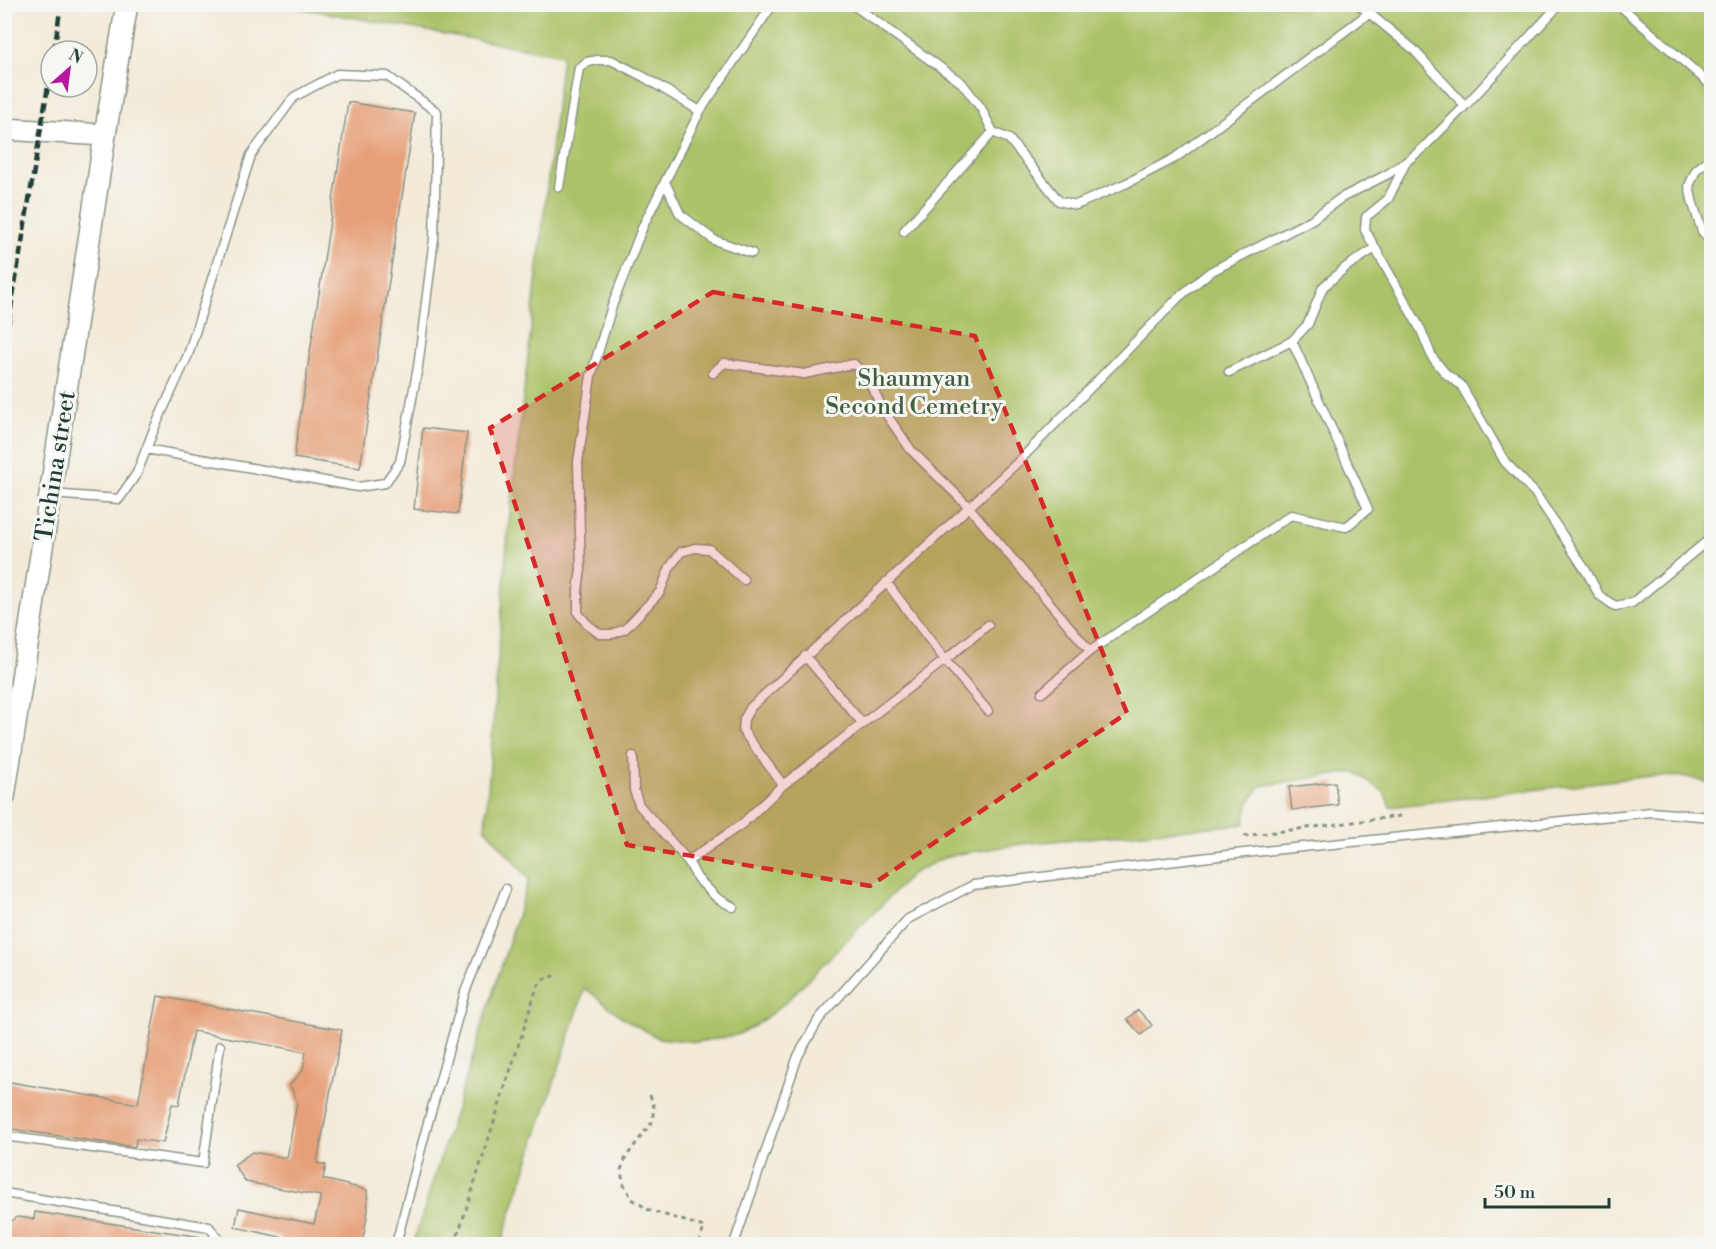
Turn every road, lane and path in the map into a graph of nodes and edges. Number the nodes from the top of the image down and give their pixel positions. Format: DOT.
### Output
graph roads {
  1 [pos="127,4"];
  2 [pos="773,4"];
  3 [pos="852,4"];
  4 [pos="1359,4"];
  5 [pos="1377,4"];
  6 [pos="1560,4"];
  7 [pos="1618,4"];
  8 [pos="1370,13"];
  9 [pos="1712,86"];
  10 [pos="1465,106"];
  11 [pos="700,111"];
  12 [pos="4,129"];
  13 [pos="993,132"];
  14 [pos="105,135"];
  15 [pos="1712,157"];
  16 [pos="1407,161"];
  17 [pos="665,182"];
  18 [pos="559,187"];
  19 [pos="904,231"];
  20 [pos="1712,242"];
  21 [pos="1375,248"];
  22 [pos="752,253"];
  23 [pos="1292,341"];
  24 [pos="1229,372"];
  25 [pos="713,374"];
  26 [pos="146,449"];
  27 [pos="51,494"];
  28 [pos="969,507"];
  29 [pos="1712,537"];
  30 [pos="744,580"];
  31 [pos="886,582"];
  32 [pos="988,625"];
  33 [pos="1090,651"];
  34 [pos="805,656"];
  35 [pos="945,660"];
  36 [pos="1042,693"];
  37 [pos="988,711"];
  38 [pos="863,724"];
  39 [pos="633,756"];
  40 [pos="783,785"];
  41 [pos="4,797"];
  42 [pos="1401,816"];
  43 [pos="1712,817"];
  44 [pos="1244,836"];
  45 [pos="688,861"];
  46 [pos="506,889"];
  47 [pos="733,907"];
  48 [pos="559,975"];
  49 [pos="220,1046"];
  50 [pos="650,1095"];
  51 [pos="4,1136"];
  52 [pos="4,1193"];
  53 [pos="223,1245"];
  54 [pos="396,1245"];
  55 [pos="455,1245"];
  56 [pos="699,1245"];
  57 [pos="734,1245"];
  1 -- 14 [label="street, Tichina street"];
  2 -- 11 [label="lane"];
  3 -- 13 [label="lane"];
  4 -- 8 [label="lane"];
  5 -- 8 [label="lane"];
  6 -- 10 [label="lane"];
  7 -- 9 [label="lane"];
  8 -- 10 [label="lane"];
  8 -- 13 [label="lane"];
  10 -- 16 [label="lane"];
  11 -- 17 [label="lane"];
  11 -- 18 [label="lane"];
  12 -- 14 [label="street"];
  13 -- 19 [label="lane"];
  14 -- 27 [label="street, Tichina street"];
  15 -- 20 [label="lane"];
  16 -- 21 [label="lane"];
  16 -- 28 [label="lane"];
  17 -- 22 [label="lane"];
  17 -- 30 [label="lane"];
  21 -- 23 [label="lane"];
  21 -- 29 [label="lane"];
  23 -- 24 [label="lane"];
  23 -- 33 [label="lane"];
  25 -- 28 [label="lane"];
  26 -- 26 [label="lane"];
  26 -- 27 [label="lane"];
  27 -- 41 [label="street, Tichina street"];
  28 -- 31 [label="lane"];
  28 -- 33 [label="lane"];
  31 -- 34 [label="lane"];
  31 -- 35 [label="lane"];
  32 -- 35 [label="lane"];
  33 -- 36 [label="lane"];
  34 -- 38 [label="lane"];
  34 -- 40 [label="lane"];
  35 -- 37 [label="lane"];
  35 -- 38 [label="lane"];
  38 -- 40 [label="lane"];
  39 -- 45 [label="lane"];
  40 -- 45 [label="lane"];
  42 -- 44 [label="path"];
  43 -- 57 [label="lane"];
  45 -- 47 [label="lane"];
  46 -- 54 [label="lane"];
  48 -- 55 [label="path"];
  49 -- 51 [label="lane"];
  50 -- 56 [label="path"];
  52 -- 53 [label="lane"];
}
